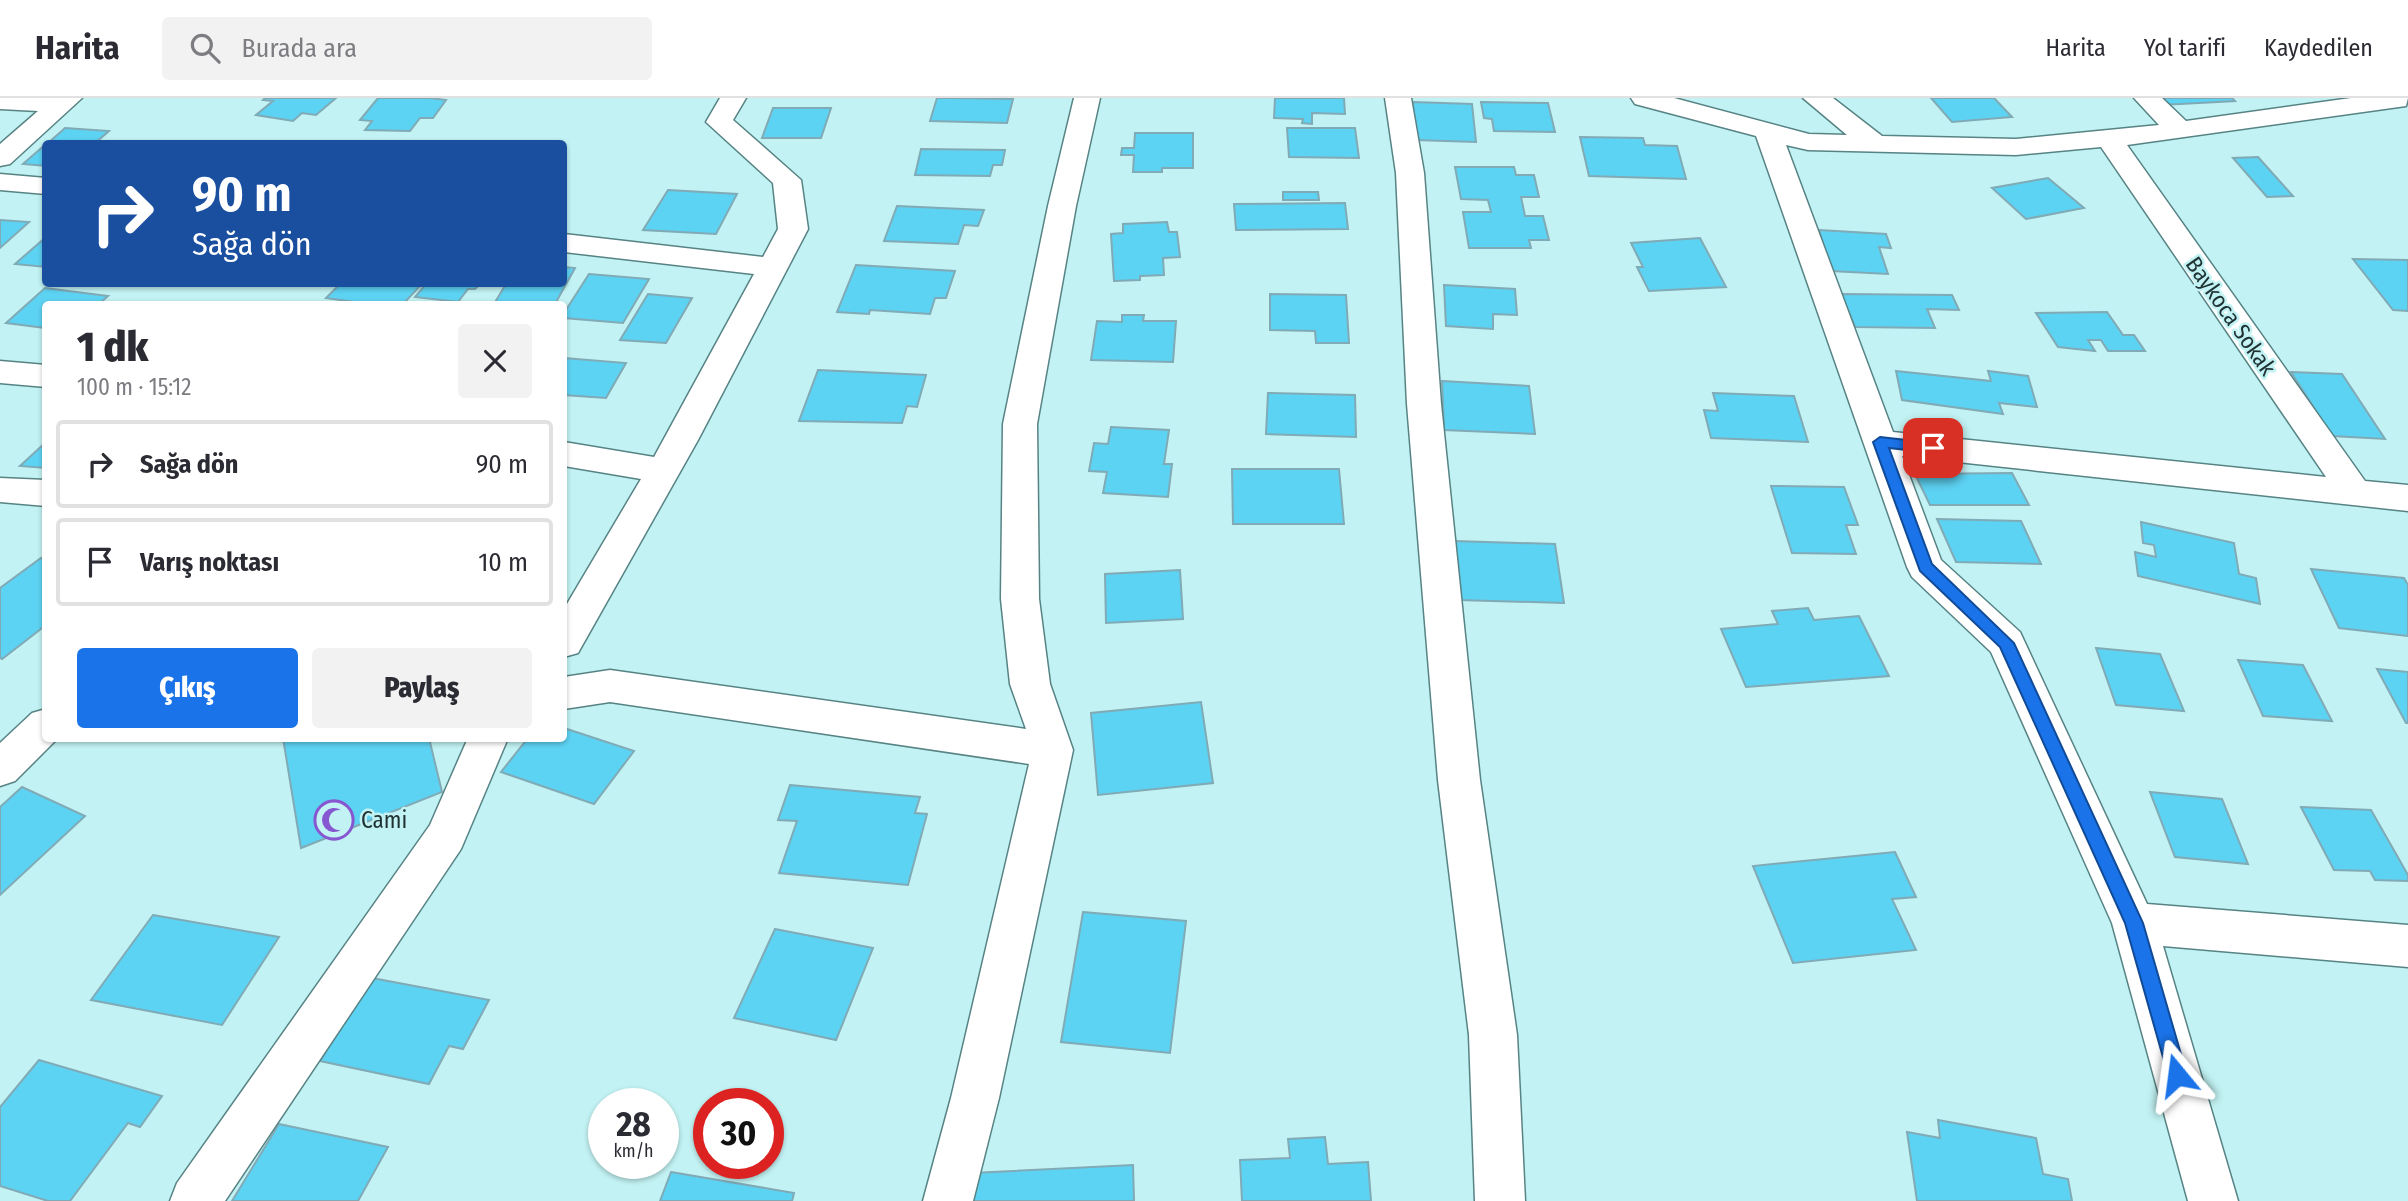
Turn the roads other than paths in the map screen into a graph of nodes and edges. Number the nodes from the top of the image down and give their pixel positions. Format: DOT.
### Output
graph roads {
  1 [pos="733,98"];
  2 [pos="1087,98"];
  3 [pos="1398,98"];
  4 [pos="1644,98"];
  5 [pos="1816,98"];
  6 [pos="2147,98"];
  7 [pos="2406,98"];
  8 [pos="0,101"];
  9 [pos="65,101"];
  10 [pos="2179,130"];
  11 [pos="1768,131"];
  12 [pos="2108,138"];
  13 [pos="1875,143"];
  14 [pos="0,158"];
  15 [pos="0,182"];
  16 [pos="42,186"];
  17 [pos="567,243"];
  18 [pos="773,267"];
  19 [pos="0,372"];
  20 [pos="42,376"];
  21 [pos="1880,442"];
  22 [pos="567,455"];
  23 [pos="663,471"];
  24 [pos="0,490"];
  25 [pos="42,493"];
  26 [pos="2355,494"];
  27 [pos="2408,498"];
  28 [pos="567,637"];
  29 [pos="567,693"];
  30 [pos="42,729"];
  31 [pos="486,742"];
  32 [pos="1053,750"];
  33 [pos="0,769"];
  34 [pos="2134,923"];
  35 [pos="2408,946"];
  36 [pos="195,1201"];
  37 [pos="948,1201"];
  38 [pos="1500,1201"];
  39 [pos="2213,1201"];
  1 -- 18 [label="street"];
  2 -- 32 [label="street"];
  3 -- 38 [label="street"];
  4 -- 11 [label="street"];
  5 -- 13 [label="street"];
  6 -- 10 [label="street"];
  7 -- 10 [label="street"];
  8 -- 9 [label="street"];
  9 -- 14 [label="street"];
  10 -- 12 [label="street"];
  11 -- 13 [label="street"];
  11 -- 21 [label="street"];
  12 -- 13 [label="street"];
  12 -- 26 [label="street, Baykoca Sokak"];
  15 -- 16 [label="street"];
  17 -- 18 [label="street"];
  18 -- 23 [label="street"];
  19 -- 20 [label="street"];
  21 -- 26 [label="street"];
  21 -- 34 [label="street"];
  22 -- 23 [label="street"];
  23 -- 28 [label="street"];
  24 -- 25 [label="street"];
  26 -- 27 [label="street"];
  29 -- 32 [label="street"];
  30 -- 33 [label="street"];
  31 -- 36 [label="street"];
  32 -- 37 [label="street"];
  34 -- 35 [label="street"];
  34 -- 39 [label="street"];
}
